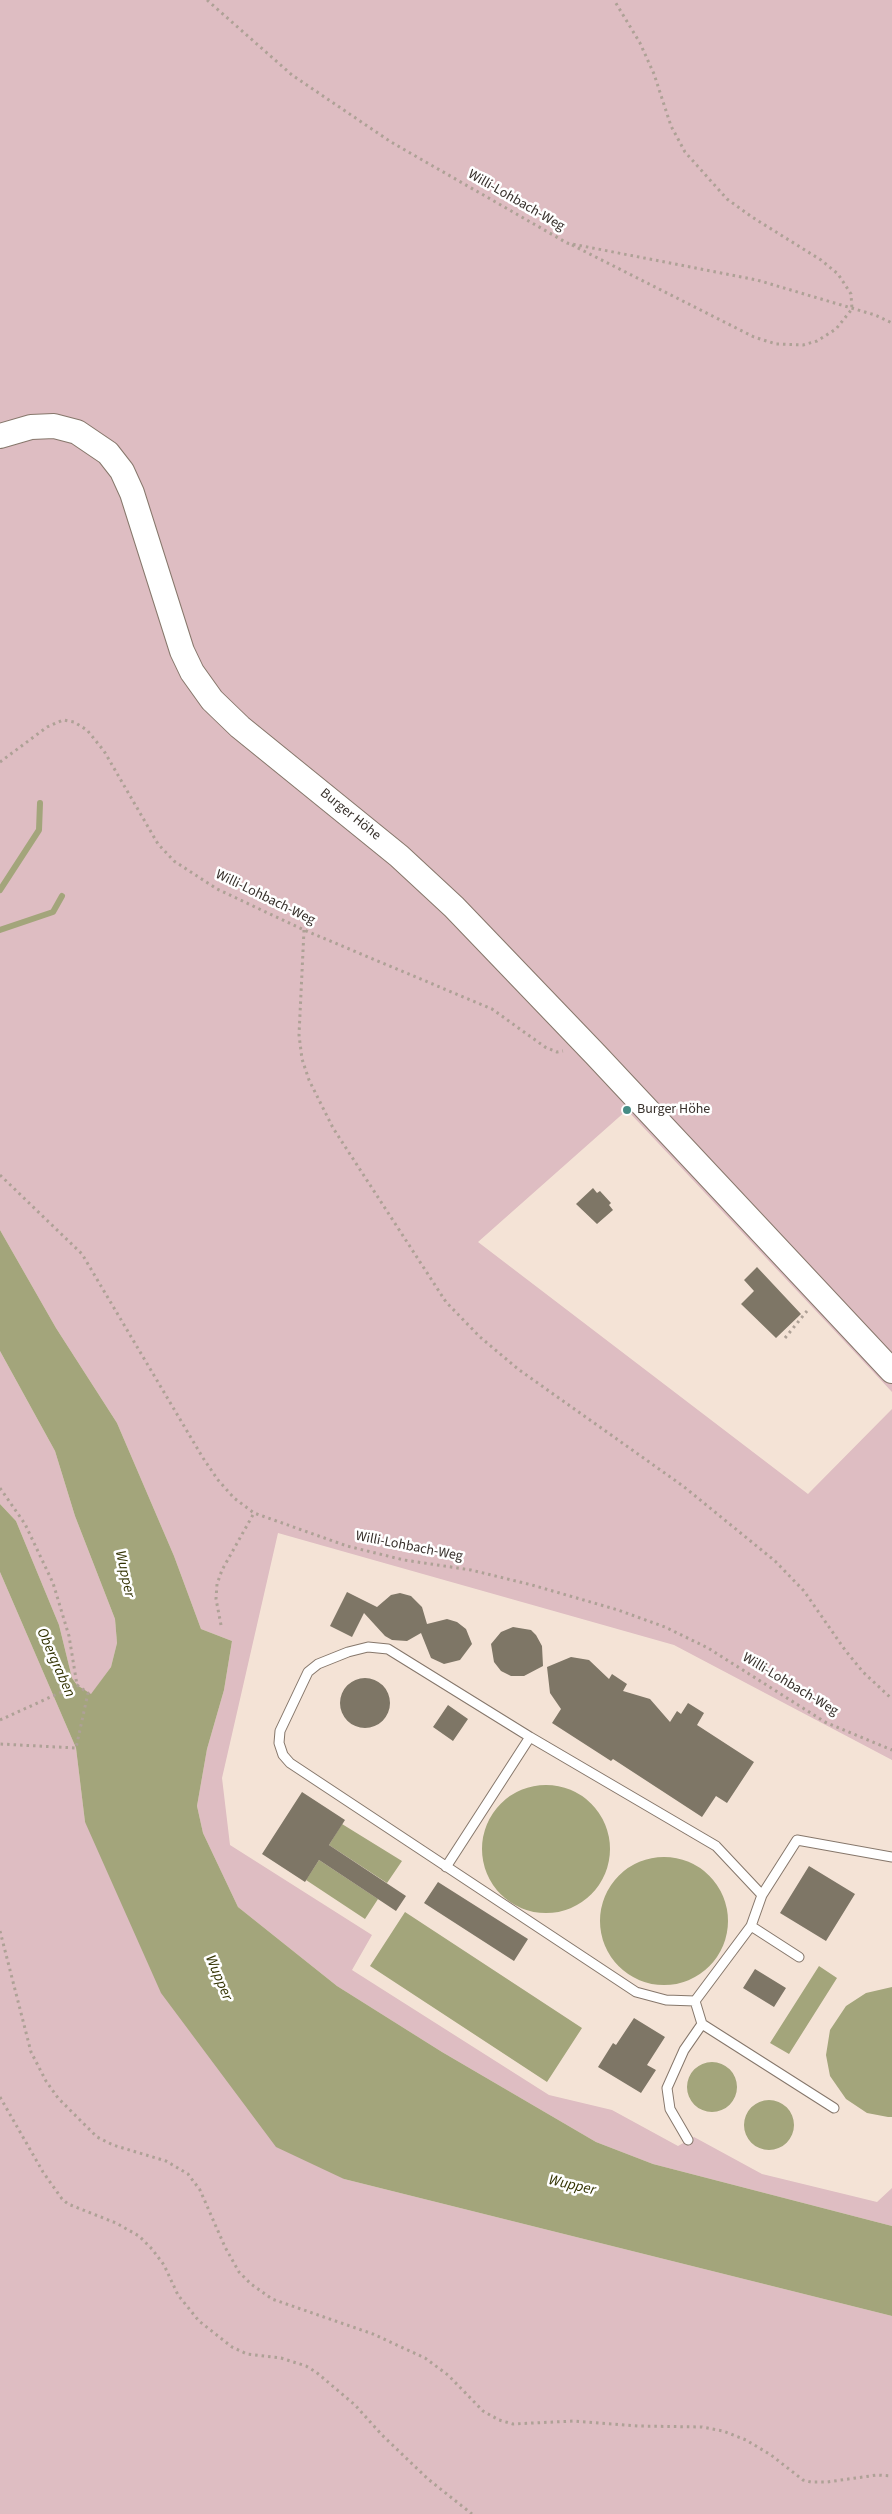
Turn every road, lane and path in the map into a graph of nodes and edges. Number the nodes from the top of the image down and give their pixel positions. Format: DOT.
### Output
graph roads {
  1 [pos="207,0"];
  2 [pos="614,0"];
  3 [pos="567,243"];
  4 [pos="852,309"];
  5 [pos="892,322"];
  6 [pos="0,436"];
  7 [pos="0,762"];
  8 [pos="304,930"];
  9 [pos="582,1040"];
  10 [pos="0,1175"];
  11 [pos="810,1307"];
  12 [pos="785,1338"];
  13 [pos="889,1363"];
  14 [pos="0,1488"];
  15 [pos="254,1513"];
  16 [pos="221,1625"];
  17 [pos="77,1685"];
  18 [pos="892,1699"];
  19 [pos="0,1720"];
  20 [pos="530,1737"];
  21 [pos="0,1744"];
  22 [pos="892,1750"];
  23 [pos="892,1857"];
  24 [pos="446,1867"];
  25 [pos="762,1895"];
  26 [pos="751,1926"];
  27 [pos="0,1931"];
  28 [pos="799,1957"];
  29 [pos="695,2001"];
  30 [pos="702,2024"];
  31 [pos="0,2097"];
  32 [pos="834,2108"];
  33 [pos="688,2140"];
  34 [pos="892,2476"];
  35 [pos="472,2514"];
  1 -- 3 [label="path, Willi-Lohbach-Weg"];
  2 -- 4 [label="path"];
  3 -- 4 [label="path, Willi-Lohbach-Weg"];
  3 -- 4 [label="path"];
  4 -- 5 [label="path, Willi-Lohbach-Weg"];
  6 -- 9 [label="main road, Burger Höhe"];
  7 -- 8 [label="path, Willi-Lohbach-Weg"];
  8 -- 9 [label="path, Willi-Lohbach-Weg"];
  8 -- 18 [label="path"];
  9 -- 13 [label="main road, Burger Höhe"];
  10 -- 15 [label="path, Willi-Lohbach-Weg"];
  11 -- 12 [label="path"];
  14 -- 17 [label="path"];
  15 -- 16 [label="path"];
  15 -- 22 [label="path, Willi-Lohbach-Weg"];
  17 -- 19 [label="path"];
  17 -- 21 [label="path"];
  20 -- 24 [label="lane"];
  20 -- 24 [label="lane"];
  20 -- 25 [label="lane"];
  23 -- 25 [label="lane"];
  24 -- 29 [label="lane"];
  25 -- 26 [label="lane"];
  26 -- 28 [label="lane"];
  26 -- 29 [label="lane"];
  27 -- 34 [label="path"];
  29 -- 30 [label="lane"];
  30 -- 32 [label="lane"];
  30 -- 33 [label="lane"];
  31 -- 35 [label="path"];
}
